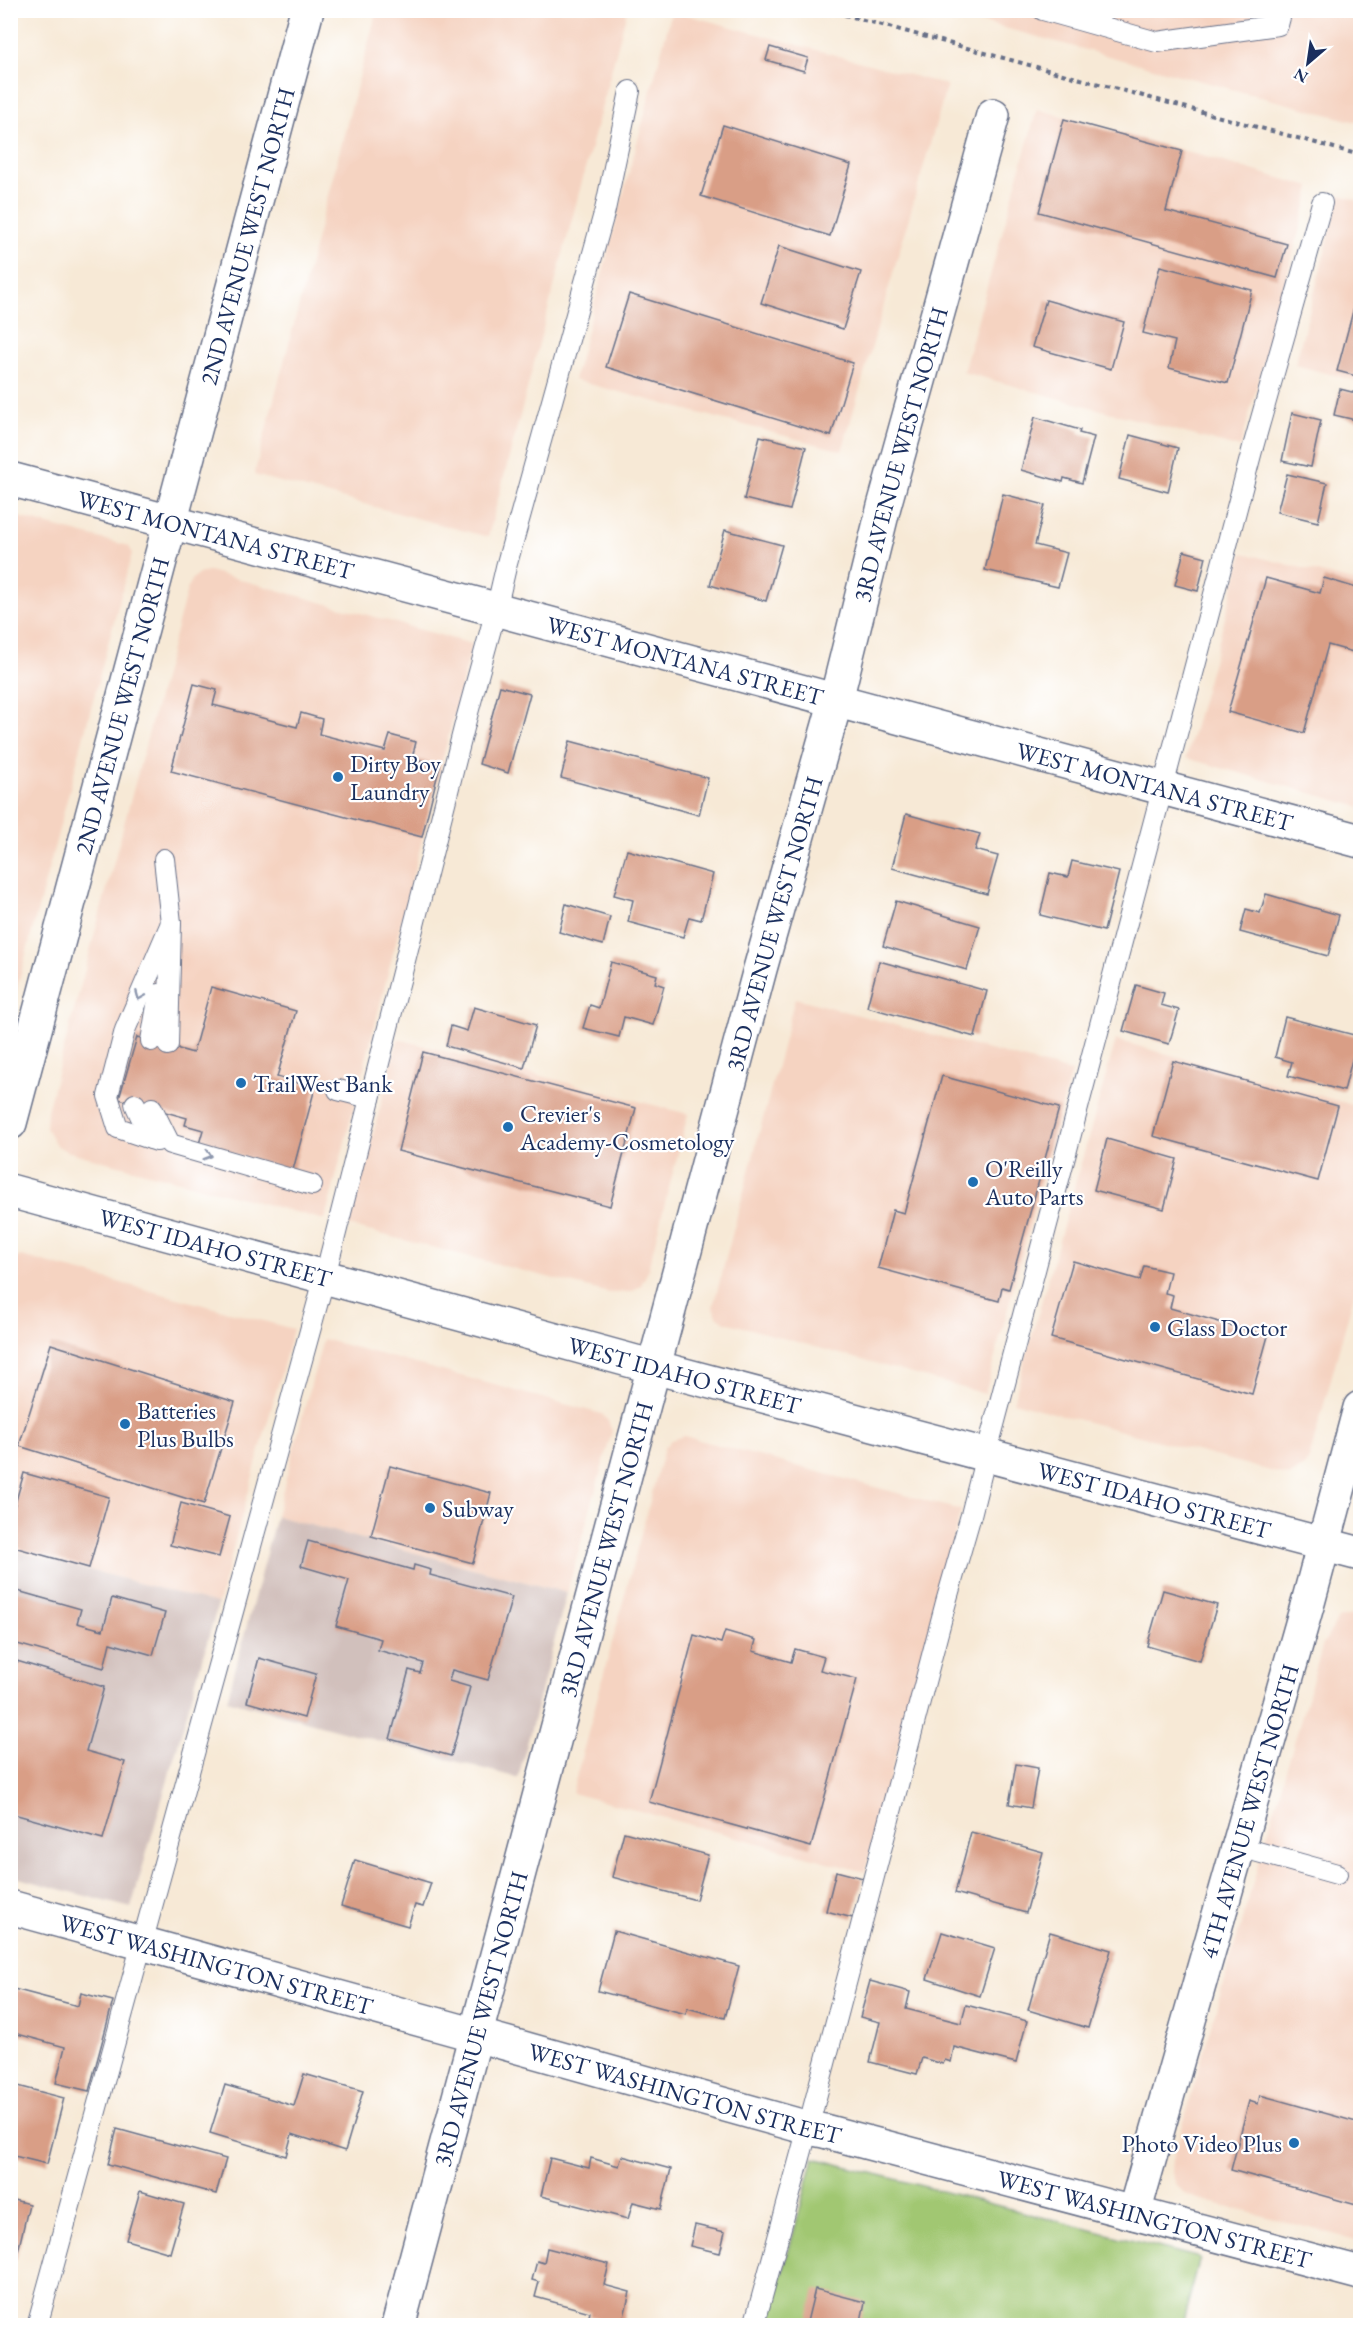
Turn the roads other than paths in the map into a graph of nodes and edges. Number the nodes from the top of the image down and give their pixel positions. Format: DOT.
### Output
graph roads {
  1 [pos="307,10"];
  2 [pos="1043,10"];
  3 [pos="1282,10"];
  4 [pos="630,91"];
  5 [pos="993,115"];
  6 [pos="1322,203"];
  7 [pos="10,479"];
  8 [pos="170,522"];
  9 [pos="496,610"];
  10 [pos="836,700"];
  11 [pos="1163,788"];
  12 [pos="1360,841"];
  13 [pos="164,859"];
  14 [pos="171,923"];
  15 [pos="159,1043"];
  16 [pos="338,1090"];
  17 [pos="370,1098"];
  18 [pos="144,1106"];
  19 [pos="10,1123"];
  20 [pos="161,1142"];
  21 [pos="312,1185"];
  22 [pos="10,1191"];
  23 [pos="325,1276"];
  24 [pos="654,1367"];
  25 [pos="1360,1408"];
  26 [pos="986,1455"];
  27 [pos="1324,1544"];
  28 [pos="1360,1554"];
  29 [pos="1240,1846"];
  30 [pos="1337,1874"];
  31 [pos="10,1908"];
  32 [pos="141,1943"];
  33 [pos="476,2035"];
  34 [pos="808,2128"];
  35 [pos="1134,2213"];
  36 [pos="1360,2273"];
  37 [pos="37,2325"];
  38 [pos="398,2325"];
  39 [pos="754,2325"];
  1 -- 8 [label="main road, 2ND AVENUE WEST NORTH"];
  2 -- 3 [label="lane"];
  4 -- 9 [label="lane"];
  5 -- 10 [label="main road, 3RD AVENUE WEST NORTH"];
  6 -- 11 [label="lane"];
  7 -- 8 [label="main road, WEST MONTANA STREET"];
  8 -- 9 [label="main road, WEST MONTANA STREET"];
  8 -- 19 [label="main road, 2ND AVENUE WEST NORTH"];
  9 -- 10 [label="main road, WEST MONTANA STREET"];
  9 -- 17 [label="lane"];
  10 -- 11 [label="main road, WEST MONTANA STREET"];
  10 -- 24 [label="main road, 3RD AVENUE WEST NORTH"];
  11 -- 12 [label="main road, WEST MONTANA STREET"];
  11 -- 26 [label="lane"];
  13 -- 14 [label="lane"];
  14 -- 15 [label="lane"];
  14 -- 20 [label="lane, one-way"];
  16 -- 17 [label="lane"];
  17 -- 23 [label="lane"];
  18 -- 20 [label="lane"];
  20 -- 21 [label="lane, one-way"];
  22 -- 23 [label="main road, WEST IDAHO STREET"];
  23 -- 24 [label="main road, WEST IDAHO STREET"];
  23 -- 32 [label="lane"];
  24 -- 26 [label="main road, WEST IDAHO STREET"];
  24 -- 33 [label="main road, 3RD AVENUE WEST NORTH"];
  25 -- 27 [label="main road, 4TH AVENUE WEST NORTH"];
  26 -- 27 [label="main road, WEST IDAHO STREET"];
  26 -- 34 [label="lane"];
  27 -- 28 [label="main road, WEST IDAHO STREET"];
  27 -- 29 [label="main road, 4TH AVENUE WEST NORTH"];
  29 -- 30 [label="lane"];
  29 -- 35 [label="main road, 4TH AVENUE WEST NORTH"];
  31 -- 32 [label="main road, WEST WASHINGTON STREET"];
  32 -- 33 [label="main road, WEST WASHINGTON STREET"];
  32 -- 37 [label="lane"];
  33 -- 34 [label="main road, WEST WASHINGTON STREET"];
  33 -- 38 [label="main road, 3RD AVENUE WEST NORTH"];
  34 -- 35 [label="main road, WEST WASHINGTON STREET"];
  34 -- 39 [label="lane"];
  35 -- 36 [label="main road, WEST WASHINGTON STREET"];
}
